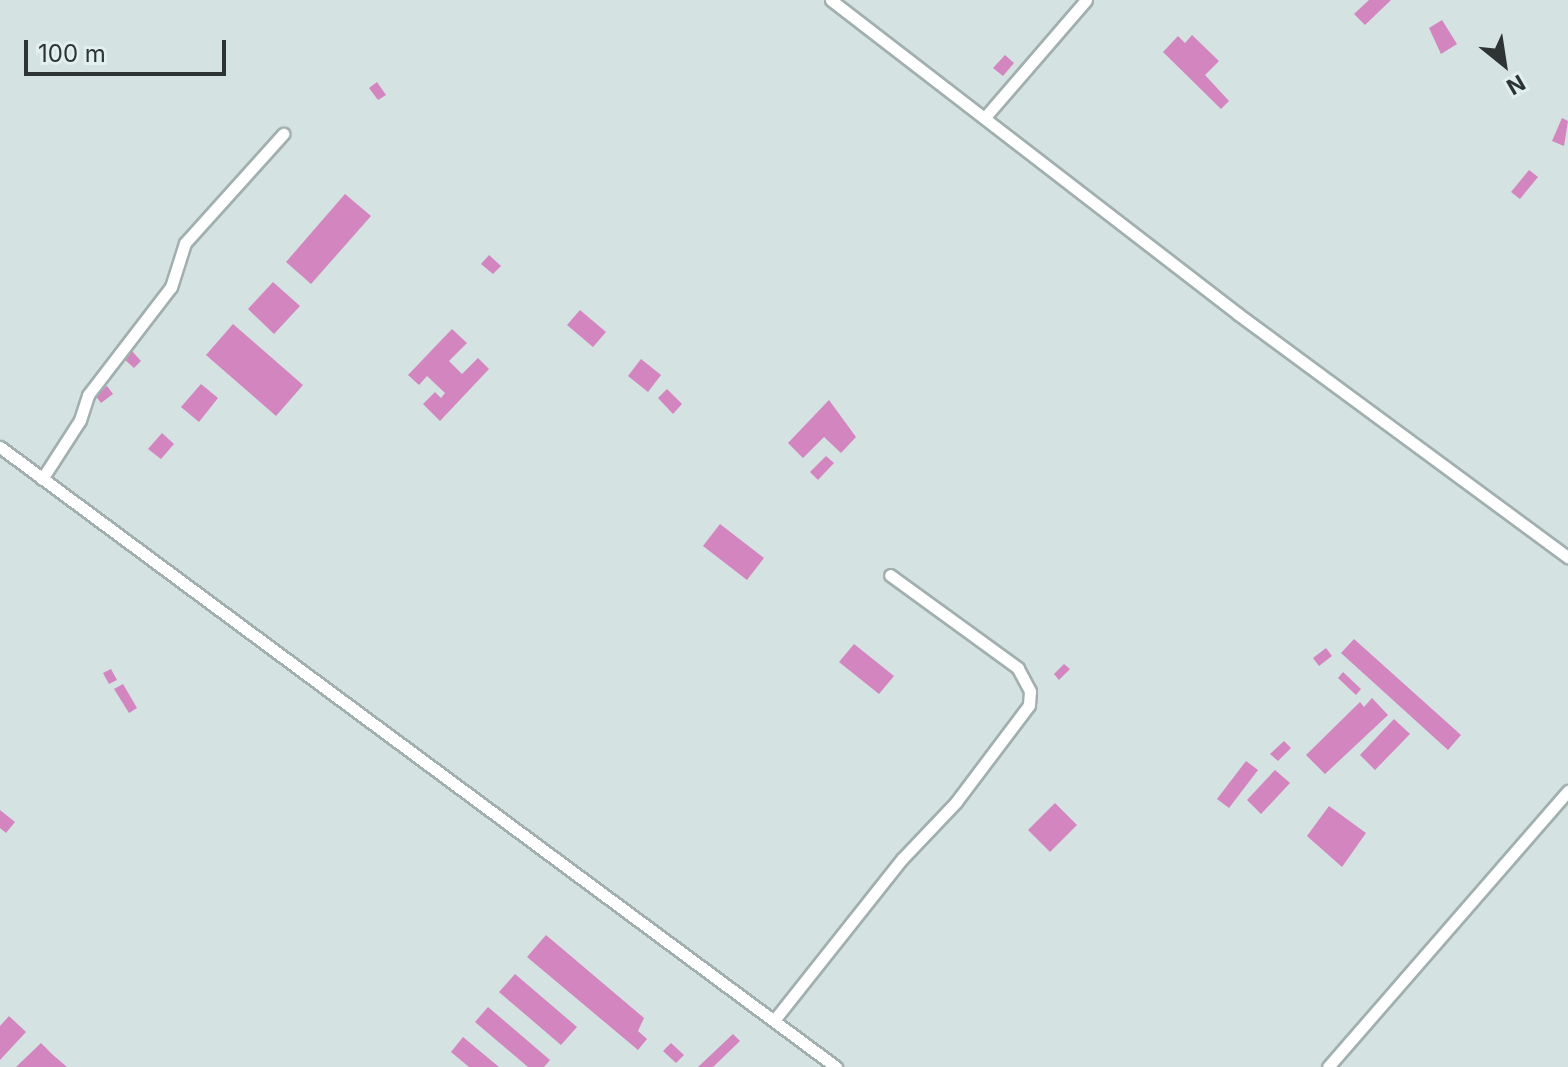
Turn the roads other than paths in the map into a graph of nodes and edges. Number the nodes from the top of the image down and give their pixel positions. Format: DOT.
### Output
graph roads {
  1 [pos="831,0"];
  2 [pos="1086,0"];
  3 [pos="986,116"];
  4 [pos="283,134"];
  5 [pos="0,447"];
  6 [pos="42,479"];
  7 [pos="1568,557"];
  8 [pos="890,575"];
  9 [pos="1568,791"];
  10 [pos="775,1019"];
  11 [pos="836,1067"];
  12 [pos="1328,1067"];
  1 -- 3 [label="street"];
  2 -- 3 [label="street"];
  3 -- 7 [label="street"];
  4 -- 6 [label="street"];
  5 -- 6 [label="street"];
  6 -- 10 [label="street"];
  8 -- 10 [label="street"];
  9 -- 12 [label="street"];
  10 -- 11 [label="street"];
}
